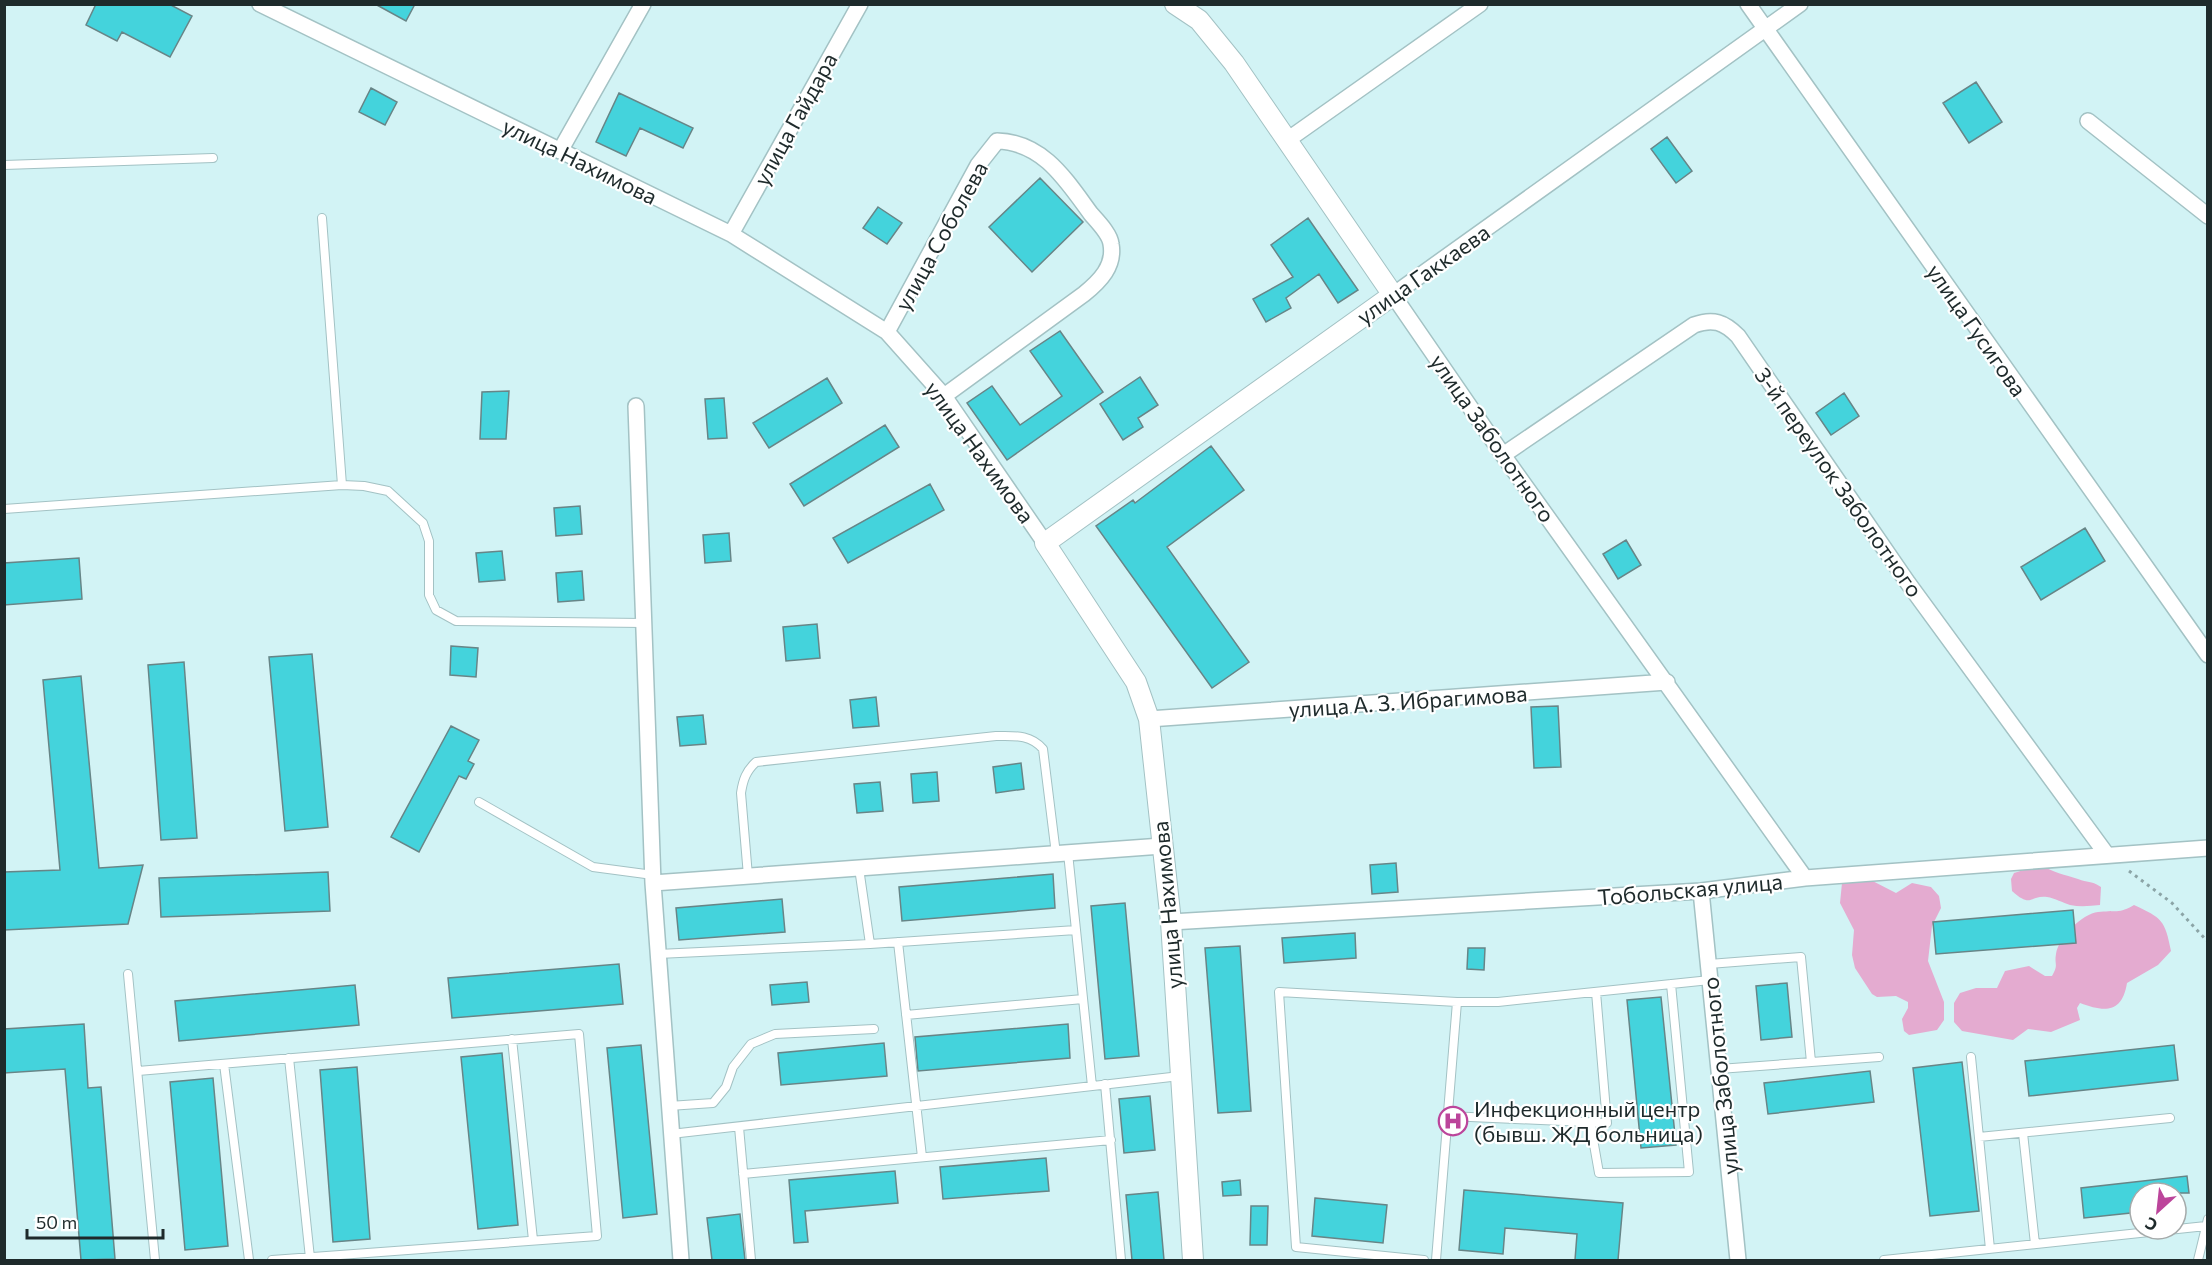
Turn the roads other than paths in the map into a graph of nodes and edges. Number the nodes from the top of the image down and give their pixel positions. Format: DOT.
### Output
graph roads {
  1 [pos="260,4"];
  2 [pos="643,4"];
  3 [pos="860,4"];
  4 [pos="1175,4"];
  5 [pos="1480,4"];
  6 [pos="1748,4"];
  7 [pos="1800,4"];
  8 [pos="1765,30"];
  9 [pos="2088,121"];
  10 [pos="1286,141"];
  11 [pos="560,152"];
  12 [pos="213,158"];
  13 [pos="4,165"];
  14 [pos="2208,216"];
  15 [pos="322,218"];
  16 [pos="731,234"];
  17 [pos="1393,295"];
  18 [pos="887,332"];
  19 [pos="944,396"];
  20 [pos="636,406"];
  21 [pos="1503,455"];
  22 [pos="342,485"];
  23 [pos="4,509"];
  24 [pos="1045,543"];
  25 [pos="644,623"];
  26 [pos="2208,655"];
  27 [pos="1667,682"];
  28 [pos="1149,719"];
  29 [pos="480,802"];
  30 [pos="1162,846"];
  31 [pos="2208,848"];
  32 [pos="1062,854"];
  33 [pos="2107,855"];
  34 [pos="858,868"];
  35 [pos="748,876"];
  36 [pos="1805,878"];
  37 [pos="653,879"];
  38 [pos="1701,891"];
  39 [pos="1171,922"];
  40 [pos="1076,930"];
  41 [pos="898,942"];
  42 [pos="870,944"];
  43 [pos="658,954"];
  44 [pos="1710,972"];
  45 [pos="128,974"];
  46 [pos="1671,984"];
  47 [pos="1596,992"];
  48 [pos="1083,999"];
  49 [pos="1457,1002"];
  50 [pos="906,1015"];
  51 [pos="874,1029"];
  52 [pos="512,1039"];
  53 [pos="1879,1057"];
  54 [pos="1971,1057"];
  55 [pos="289,1058"];
  56 [pos="1811,1062"];
  57 [pos="224,1064"];
  58 [pos="1719,1069"];
  59 [pos="138,1071"];
  60 [pos="1181,1076"];
  61 [pos="1105,1084"];
  62 [pos="1092,1086"];
  63 [pos="669,1106"];
  64 [pos="916,1106"];
  65 [pos="1448,1116"];
  66 [pos="2170,1118"];
  67 [pos="1590,1122"];
  68 [pos="739,1127"];
  69 [pos="2023,1133"];
  70 [pos="671,1134"];
  71 [pos="1979,1137"];
  72 [pos="1111,1140"];
  73 [pos="922,1157"];
  74 [pos="743,1174"];
  75 [pos="2207,1222"];
  76 [pos="533,1240"];
  77 [pos="2034,1244"];
  78 [pos="1990,1249"];
  79 [pos="310,1258"];
  80 [pos="155,1260"];
  81 [pos="249,1260"];
  82 [pos="272,1260"];
  83 [pos="681,1260"];
  84 [pos="751,1260"];
  85 [pos="1121,1260"];
  86 [pos="1193,1260"];
  87 [pos="1424,1260"];
  88 [pos="1436,1260"];
  89 [pos="1738,1260"];
  90 [pos="1884,1260"];
  91 [pos="2198,1260"];
  1 -- 11 [label="street, улица Нахимова"];
  2 -- 11 [label="street"];
  3 -- 16 [label="street, улица Гайдара"];
  4 -- 10 [label="street, улица Заболотного"];
  5 -- 10 [label="street"];
  6 -- 8 [label="street, улица Гусигова"];
  7 -- 8 [label="street, улица Гаккаева"];
  8 -- 17 [label="street, улица Гаккаева"];
  8 -- 26 [label="street, улица Гусигова"];
  9 -- 14 [label="street"];
  10 -- 17 [label="street, улица Заболотного"];
  11 -- 16 [label="street, улица Нахимова"];
  12 -- 13 [label="lane"];
  15 -- 22 [label="lane"];
  16 -- 18 [label="street, улица Нахимова"];
  17 -- 21 [label="street, улица Заболотного"];
  17 -- 24 [label="street, улица Гаккаева"];
  18 -- 19 [label="street, улица Нахимова"];
  18 -- 19 [label="street, улица Соболева"];
  19 -- 24 [label="street, улица Нахимова"];
  20 -- 25 [label="street"];
  21 -- 27 [label="street, улица Заболотного"];
  21 -- 33 [label="street, 3-й переулок Заболотного"];
  22 -- 23 [label="lane"];
  22 -- 25 [label="lane"];
  24 -- 28 [label="street, улица Нахимова"];
  25 -- 37 [label="street"];
  27 -- 28 [label="street, улица А. З. Ибрагимова"];
  27 -- 36 [label="street, улица Заболотного"];
  28 -- 30 [label="street, улица Нахимова"];
  29 -- 37 [label="lane"];
  30 -- 32 [label="street"];
  30 -- 39 [label="street, улица Нахимова"];
  31 -- 33 [label="street, Тобольская улица"];
  32 -- 34 [label="street"];
  32 -- 35 [label="lane"];
  32 -- 40 [label="lane"];
  33 -- 36 [label="street, Тобольская улица"];
  34 -- 35 [label="street"];
  34 -- 42 [label="lane"];
  35 -- 37 [label="street"];
  36 -- 38 [label="street, Тобольская улица"];
  37 -- 43 [label="street"];
  38 -- 39 [label="street, Тобольская улица"];
  38 -- 44 [label="street, улица Заболотного"];
  39 -- 60 [label="street, улица Нахимова"];
  40 -- 41 [label="lane"];
  40 -- 48 [label="lane"];
  41 -- 42 [label="lane"];
  41 -- 50 [label="lane"];
  42 -- 43 [label="lane"];
  43 -- 63 [label="street"];
  44 -- 46 [label="lane"];
  44 -- 56 [label="lane"];
  44 -- 58 [label="street, улица Заболотного"];
  45 -- 59 [label="lane"];
  46 -- 47 [label="lane"];
  46 -- 67 [label="lane"];
  47 -- 49 [label="lane"];
  47 -- 67 [label="lane"];
  48 -- 50 [label="lane"];
  48 -- 62 [label="lane"];
  49 -- 65 [label="lane"];
  49 -- 87 [label="lane"];
  50 -- 64 [label="lane"];
  51 -- 63 [label="lane"];
  52 -- 55 [label="lane"];
  52 -- 76 [label="lane"];
  52 -- 76 [label="lane"];
  53 -- 56 [label="lane"];
  54 -- 71 [label="lane"];
  55 -- 57 [label="lane"];
  55 -- 79 [label="lane"];
  56 -- 58 [label="lane"];
  57 -- 59 [label="lane"];
  57 -- 81 [label="lane"];
  58 -- 89 [label="street, улица Заболотного"];
  59 -- 80 [label="lane"];
  60 -- 61 [label="lane"];
  60 -- 86 [label="street, улица Нахимова"];
  61 -- 62 [label="lane"];
  61 -- 72 [label="lane"];
  62 -- 64 [label="lane"];
  63 -- 70 [label="street"];
  64 -- 68 [label="lane"];
  64 -- 73 [label="lane"];
  65 -- 67 [label="lane"];
  65 -- 88 [label="lane"];
  66 -- 69 [label="lane"];
  68 -- 70 [label="lane"];
  68 -- 74 [label="lane"];
  69 -- 71 [label="lane"];
  69 -- 77 [label="lane"];
  70 -- 83 [label="street"];
  71 -- 78 [label="lane"];
  72 -- 73 [label="lane"];
  72 -- 85 [label="lane"];
  73 -- 74 [label="lane"];
  74 -- 84 [label="lane"];
  75 -- 77 [label="lane"];
  75 -- 91 [label="lane"];
  76 -- 79 [label="lane"];
  77 -- 78 [label="lane"];
  78 -- 90 [label="lane"];
  79 -- 82 [label="lane"];
}
